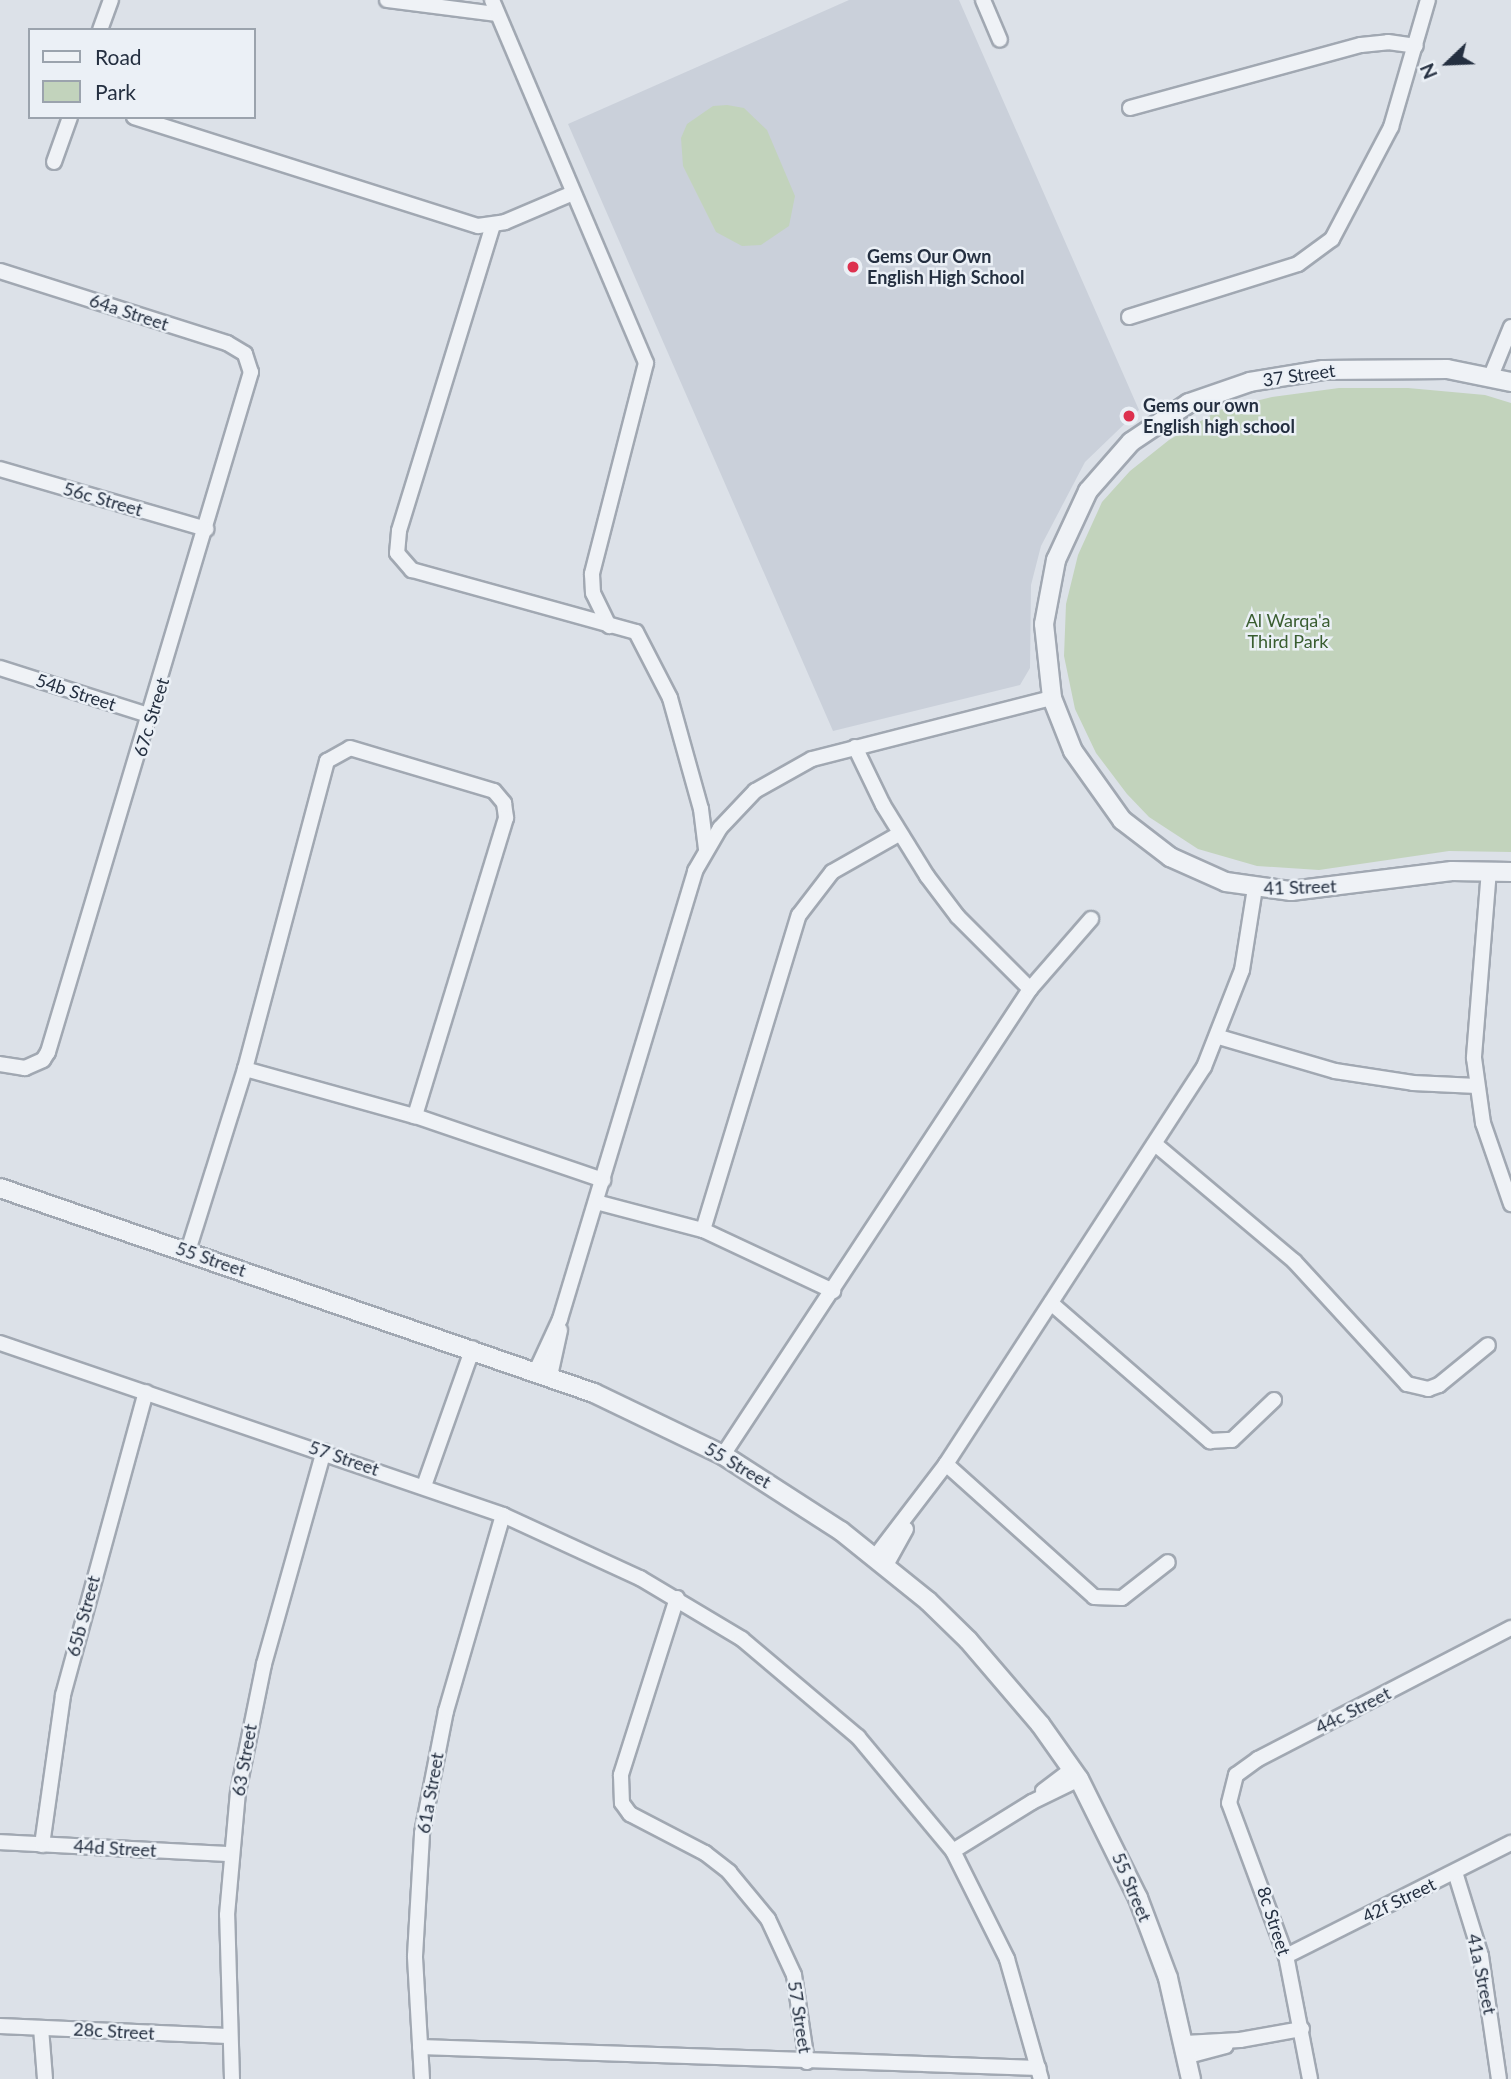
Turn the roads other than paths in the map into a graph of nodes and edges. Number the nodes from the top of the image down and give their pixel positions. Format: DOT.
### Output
graph roads {
  1 [pos="111,0"];
  2 [pos="387,0"];
  3 [pos="983,0"];
  4 [pos="1428,0"];
  5 [pos="494,7"];
  6 [pos="101,28"];
  7 [pos="1000,40"];
  8 [pos="1416,46"];
  9 [pos="1130,108"];
  10 [pos="69,119"];
  11 [pos="140,119"];
  12 [pos="54,162"];
  13 [pos="573,193"];
  14 [pos="493,225"];
  15 [pos="0,271"];
  16 [pos="1129,317"];
  17 [pos="1511,327"];
  18 [pos="250,363"];
  19 [pos="1491,376"];
  20 [pos="1511,382"];
  21 [pos="0,469"];
  22 [pos="206,529"];
  23 [pos="609,626"];
  24 [pos="0,668"];
  25 [pos="1052,698"];
  26 [pos="151,716"];
  27 [pos="855,747"];
  28 [pos="899,834"];
  29 [pos="706,849"];
  30 [pos="1489,870"];
  31 [pos="1511,872"];
  32 [pos="1255,888"];
  33 [pos="1091,919"];
  34 [pos="1030,989"];
  35 [pos="1219,1037"];
  36 [pos="0,1063"];
  37 [pos="245,1069"];
  38 [pos="1477,1086"];
  39 [pos="415,1116"];
  40 [pos="1155,1144"];
  41 [pos="603,1180"];
  42 [pos="0,1188"];
  43 [pos="596,1202"];
  44 [pos="1511,1204"];
  45 [pos="703,1230"];
  46 [pos="188,1251"];
  47 [pos="833,1292"];
  48 [pos="1051,1303"];
  49 [pos="0,1343"];
  50 [pos="1488,1345"];
  51 [pos="473,1348"];
  52 [pos="543,1373"];
  53 [pos="146,1391"];
  54 [pos="1274,1400"];
  55 [pos="324,1451"];
  56 [pos="723,1455"];
  57 [pos="946,1464"];
  58 [pos="424,1486"];
  59 [pos="503,1515"];
  60 [pos="880,1561"];
  61 [pos="1168,1562"];
  62 [pos="677,1598"];
  63 [pos="1511,1628"];
  64 [pos="1076,1774"];
  65 [pos="1234,1816"];
  66 [pos="0,1842"];
  67 [pos="1511,1843"];
  68 [pos="42,1845"];
  69 [pos="953,1851"];
  70 [pos="230,1854"];
  71 [pos="1455,1872"];
  72 [pos="1286,1956"];
  73 [pos="0,2026"];
  74 [pos="41,2028"];
  75 [pos="1302,2029"];
  76 [pos="228,2036"];
  77 [pos="419,2047"];
  78 [pos="1186,2050"];
  79 [pos="807,2062"];
  80 [pos="1040,2074"];
  81 [pos="45,2079"];
  82 [pos="232,2079"];
  83 [pos="422,2079"];
  84 [pos="1191,2079"];
  85 [pos="1310,2079"];
  86 [pos="1499,2079"];
  1 -- 6 [label="street"];
  2 -- 5 [label="street"];
  3 -- 7 [label="street"];
  4 -- 8 [label="street"];
  5 -- 13 [label="street"];
  8 -- 9 [label="street"];
  8 -- 16 [label="street"];
  10 -- 12 [label="street"];
  11 -- 14 [label="street"];
  13 -- 14 [label="street"];
  13 -- 23 [label="street"];
  14 -- 23 [label="street"];
  15 -- 18 [label="street, 64a Street"];
  17 -- 19 [label="street"];
  18 -- 22 [label="street, 67c Street"];
  19 -- 20 [label="street, 37 Street"];
  19 -- 25 [label="street, 37 Street"];
  21 -- 22 [label="street, 56c Street"];
  22 -- 26 [label="street, 67c Street"];
  23 -- 29 [label="street"];
  24 -- 26 [label="street, 54b Street"];
  25 -- 27 [label="street"];
  25 -- 32 [label="street, 41 Street"];
  26 -- 36 [label="street, 67c Street"];
  27 -- 28 [label="street"];
  27 -- 29 [label="street"];
  28 -- 34 [label="street"];
  28 -- 45 [label="street"];
  29 -- 41 [label="street"];
  30 -- 31 [label="street, 41 Street"];
  30 -- 32 [label="street, 41 Street"];
  30 -- 38 [label="street"];
  32 -- 35 [label="street"];
  33 -- 34 [label="street"];
  34 -- 47 [label="street"];
  35 -- 38 [label="street"];
  35 -- 40 [label="street"];
  37 -- 39 [label="street"];
  37 -- 39 [label="street"];
  37 -- 46 [label="street"];
  38 -- 44 [label="street"];
  39 -- 41 [label="street"];
  40 -- 48 [label="street"];
  40 -- 50 [label="street"];
  41 -- 43 [label="street"];
  42 -- 46 [label="street, 55 Street"];
  43 -- 45 [label="street"];
  43 -- 52 [label="street"];
  45 -- 47 [label="street"];
  46 -- 51 [label="street, 55 Street"];
  47 -- 56 [label="street"];
  48 -- 54 [label="street"];
  48 -- 57 [label="street"];
  49 -- 53 [label="street, 57 Street"];
  51 -- 52 [label="street, 55 Street"];
  51 -- 58 [label="street"];
  52 -- 56 [label="street, 55 Street"];
  53 -- 55 [label="street, 57 Street"];
  53 -- 68 [label="street, 65b Street"];
  55 -- 58 [label="street, 57 Street"];
  55 -- 70 [label="street, 63 Street"];
  56 -- 60 [label="street, 55 Street"];
  57 -- 60 [label="street"];
  57 -- 61 [label="street"];
  58 -- 59 [label="street, 57 Street"];
  59 -- 62 [label="street, 57 Street"];
  59 -- 77 [label="street, 61a Street"];
  60 -- 64 [label="street, 55 Street"];
  62 -- 69 [label="street, 57 Street"];
  62 -- 79 [label="street, 57 Street"];
  63 -- 65 [label="street, 44c Street"];
  64 -- 69 [label="street"];
  64 -- 78 [label="street, 55 Street"];
  65 -- 72 [label="street, 8c Street"];
  66 -- 68 [label="street, 44d Street"];
  67 -- 71 [label="street, 42f Street"];
  68 -- 70 [label="street, 44d Street"];
  69 -- 80 [label="street, 57 Street"];
  70 -- 76 [label="street, 63 Street"];
  71 -- 72 [label="street, 42f Street"];
  71 -- 86 [label="street, 41a Street"];
  72 -- 75 [label="street, 8c Street"];
  73 -- 74 [label="street, 28c Street"];
  74 -- 76 [label="street, 28c Street"];
  74 -- 81 [label="street"];
  75 -- 78 [label="street"];
  75 -- 85 [label="street, 8c Street"];
  76 -- 82 [label="street, 63 Street"];
  77 -- 79 [label="street"];
  77 -- 83 [label="street, 61a Street"];
  78 -- 84 [label="street, 55 Street"];
  79 -- 80 [label="street"];
}
